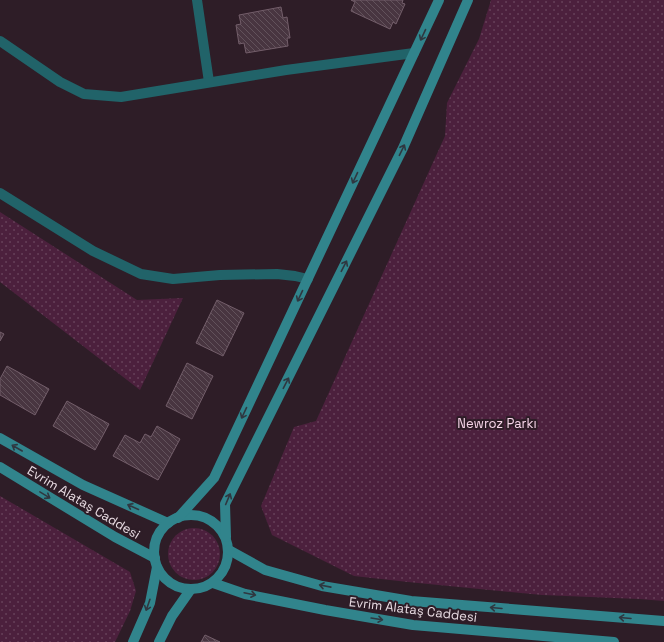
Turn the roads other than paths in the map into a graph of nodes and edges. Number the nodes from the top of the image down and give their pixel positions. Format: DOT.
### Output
graph roads {
  1 [pos="197,0"];
  2 [pos="439,0"];
  3 [pos="468,0"];
  4 [pos="0,41"];
  5 [pos="414,53"];
  6 [pos="209,82"];
  7 [pos="0,193"];
  8 [pos="308,279"];
  9 [pos="0,438"];
  10 [pos="0,467"];
  11 [pos="178,518"];
  12 [pos="168,523"];
  13 [pos="226,537"];
  14 [pos="229,550"];
  15 [pos="156,563"];
  16 [pos="213,583"];
  17 [pos="191,589"];
  18 [pos="664,621"];
  19 [pos="133,642"];
  20 [pos="159,642"];
  21 [pos="614,642"];
  1 -- 6 [label="street"];
  2 -- 5 [label="main road, one-way"];
  13 -- 3 [label="main road, one-way"];
  4 -- 6 [label="street"];
  5 -- 6 [label="street"];
  5 -- 8 [label="main road, one-way"];
  7 -- 8 [label="street"];
  8 -- 11 [label="main road, one-way"];
  12 -- 9 [label="main road, one-way"];
  10 -- 15 [label="main road, Evrim Alataş Caddesi, one-way"];
  11 -- 12 [label="main road"];
  11 -- 13 [label="main road"];
  12 -- 15 [label="main road"];
  13 -- 14 [label="main road"];
  14 -- 16 [label="main road"];
  18 -- 14 [label="main road, one-way"];
  15 -- 17 [label="main road"];
  15 -- 19 [label="main road, one-way"];
  16 -- 17 [label="main road"];
  16 -- 21 [label="main road, Evrim Alataş Caddesi, one-way"];
  17 -- 20 [label="main road"];
}
